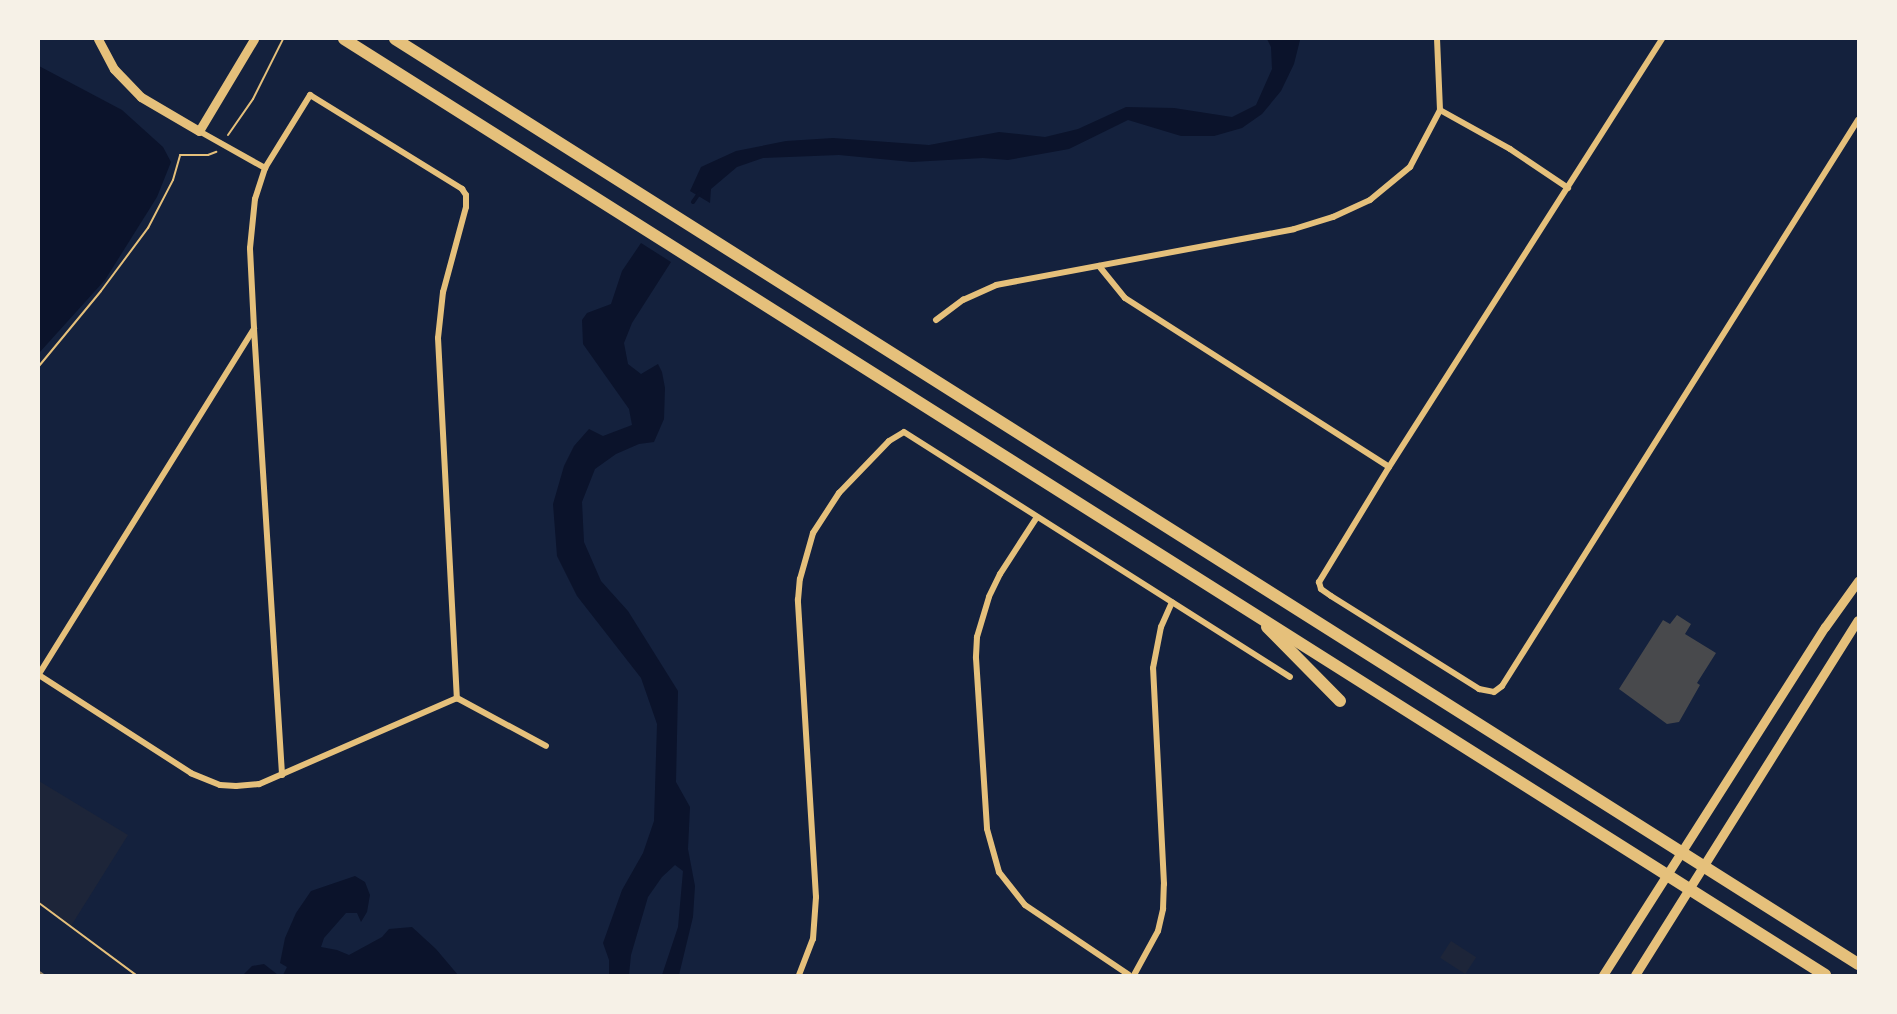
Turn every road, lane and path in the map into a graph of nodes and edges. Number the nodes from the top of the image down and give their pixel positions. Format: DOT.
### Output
graph roads {
  1 [pos="98,39"];
  2 [pos="254,39"];
  3 [pos="283,39"];
  4 [pos="344,39"];
  5 [pos="395,39"];
  6 [pos="1437,39"];
  7 [pos="1662,39"];
  8 [pos="1440,110"];
  9 [pos="1858,120"];
  10 [pos="199,130"];
  11 [pos="223,143"];
  12 [pos="265,168"];
  13 [pos="1568,188"];
  14 [pos="1099,266"];
  15 [pos="936,321"];
  16 [pos="254,328"];
  17 [pos="39,366"];
  18 [pos="1389,467"];
  19 [pos="1037,517"];
  20 [pos="1858,581"];
  21 [pos="1172,602"];
  22 [pos="1254,613"];
  23 [pos="1858,620"];
  24 [pos="39,675"];
  25 [pos="1290,677"];
  26 [pos="457,698"];
  27 [pos="1340,700"];
  28 [pos="546,746"];
  29 [pos="282,775"];
  30 [pos="1682,853"];
  31 [pos="1704,867"];
  32 [pos="1666,876"];
  33 [pos="1689,890"];
  34 [pos="39,903"];
  35 [pos="1858,964"];
  36 [pos="136,975"];
  37 [pos="799,975"];
  38 [pos="1129,975"];
  39 [pos="1134,975"];
  40 [pos="1603,975"];
  41 [pos="1635,975"];
  42 [pos="1825,975"];
  1 -- 10 [label="street"];
  2 -- 10 [label="street"];
  3 -- 11 [label="path"];
  4 -- 22 [label="main road"];
  5 -- 30 [label="main road"];
  6 -- 8 [label="street"];
  7 -- 13 [label="street"];
  8 -- 13 [label="street"];
  8 -- 14 [label="street"];
  9 -- 18 [label="street"];
  10 -- 11 [label="street"];
  11 -- 12 [label="street"];
  11 -- 17 [label="path"];
  12 -- 16 [label="street"];
  12 -- 26 [label="street"];
  13 -- 18 [label="street"];
  14 -- 15 [label="street"];
  14 -- 18 [label="street"];
  16 -- 24 [label="street"];
  16 -- 29 [label="street"];
  19 -- 21 [label="street"];
  19 -- 37 [label="street"];
  19 -- 38 [label="street"];
  20 -- 30 [label="street"];
  21 -- 25 [label="street"];
  21 -- 39 [label="street"];
  22 -- 27 [label="main road"];
  22 -- 32 [label="main road"];
  23 -- 31 [label="street"];
  24 -- 29 [label="street"];
  26 -- 28 [label="street"];
  26 -- 29 [label="street"];
  30 -- 31 [label="main road"];
  30 -- 32 [label="street"];
  31 -- 33 [label="street"];
  31 -- 35 [label="main road"];
  32 -- 33 [label="main road"];
  32 -- 40 [label="street"];
  33 -- 41 [label="street"];
  33 -- 42 [label="main road"];
  34 -- 36 [label="path"];
}
